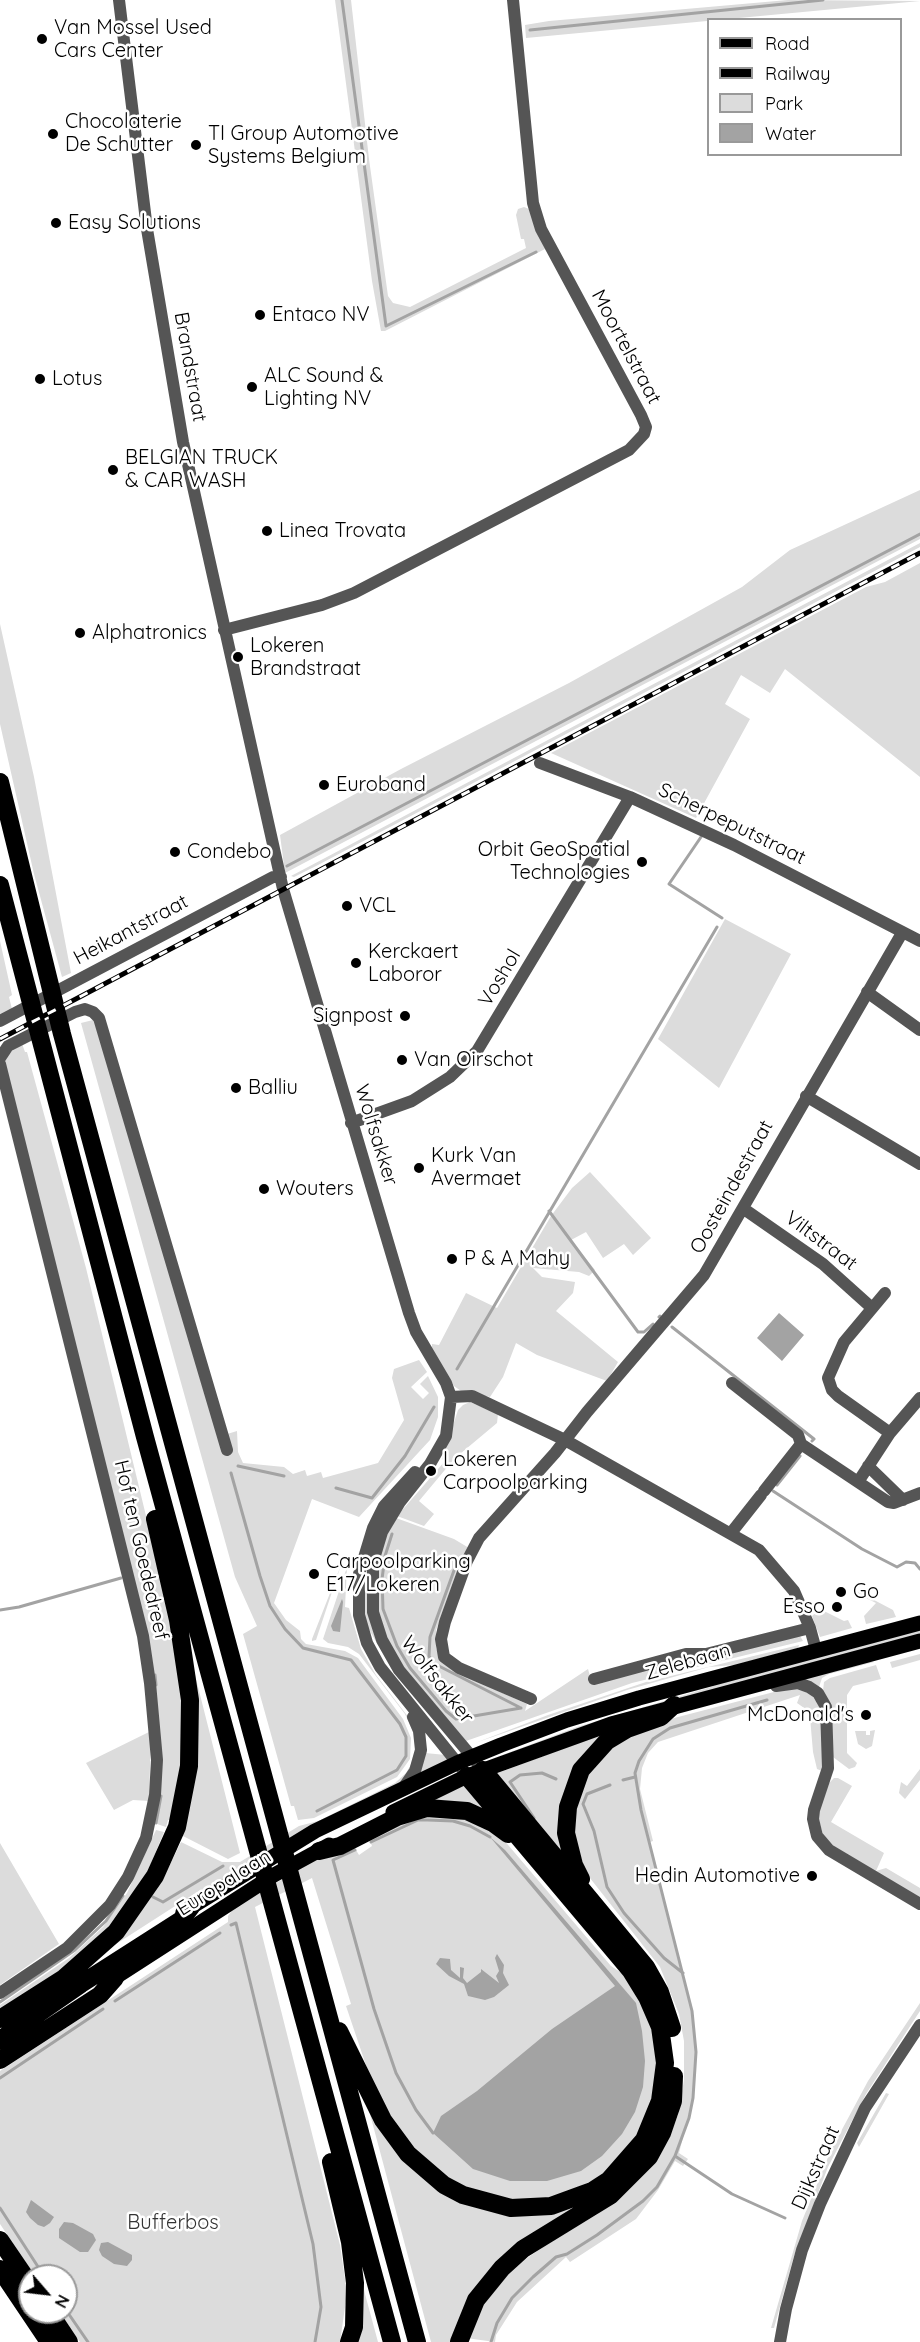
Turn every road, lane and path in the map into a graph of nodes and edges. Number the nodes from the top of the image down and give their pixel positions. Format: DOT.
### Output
graph roads {
  1 [pos="119,0"];
  2 [pos="513,0"];
  3 [pos="224,630"];
  4 [pos="540,763"];
  5 [pos="0,782"];
  6 [pos="630,797"];
  7 [pos="281,877"];
  8 [pos="0,885"];
  9 [pos="902,933"];
  10 [pos="920,940"];
  11 [pos="867,992"];
  12 [pos="0,1021"];
  13 [pos="920,1030"];
  14 [pos="0,1059"];
  15 [pos="0,1064"];
  16 [pos="806,1096"];
  17 [pos="351,1123"];
  18 [pos="920,1164"];
  19 [pos="744,1209"];
  20 [pos="885,1293"];
  21 [pos="872,1308"];
  22 [pos="732,1383"];
  23 [pos="451,1397"];
  24 [pos="920,1398"];
  25 [pos="890,1433"];
  26 [pos="145,1437"];
  27 [pos="565,1440"];
  28 [pos="801,1443"];
  29 [pos="439,1448"];
  30 [pos="227,1450"];
  31 [pos="868,1466"];
  32 [pos="858,1482"];
  33 [pos="920,1494"];
  34 [pos="903,1500"];
  35 [pos="731,1533"];
  36 [pos="920,1623"];
  37 [pos="810,1628"];
  38 [pos="920,1641"];
  39 [pos="367,1643"];
  40 [pos="816,1650"];
  41 [pos="594,1678"];
  42 [pos="531,1699"];
  43 [pos="668,1711"];
  44 [pos="470,1766"];
  45 [pos="404,1787"];
  46 [pos="319,1851"];
  47 [pos="920,1904"];
  48 [pos="191,1907"];
  49 [pos="631,1971"];
  50 [pos="115,1978"];
  51 [pos="660,1992"];
  52 [pos="0,1993"];
  53 [pos="325,2008"];
  54 [pos="0,2019"];
  55 [pos="920,2025"];
  56 [pos="0,2027"];
  57 [pos="0,2040"];
  58 [pos="0,2053"];
  59 [pos="0,2060"];
  60 [pos="329,2109"];
  61 [pos="0,2240"];
  62 [pos="18,2266"];
  63 [pos="0,2269"];
  64 [pos="56,2324"];
  65 [pos="49,2342"];
  66 [pos="69,2342"];
  67 [pos="349,2342"];
  68 [pos="392,2342"];
  69 [pos="417,2342"];
  70 [pos="459,2342"];
  71 [pos="780,2342"];
  1 -- 3 [label="street, Brandstraat"];
  2 -- 3 [label="street, Moortelstraat"];
  3 -- 7 [label="street, Brandstraat"];
  4 -- 6 [label="street, Scherpeputstraat"];
  5 -- 53 [label="highway"];
  6 -- 9 [label="street, Scherpeputstraat"];
  6 -- 17 [label="street, Voshol"];
  7 -- 12 [label="street, Heikantstraat"];
  7 -- 17 [label="street, Wolfsakker"];
  8 -- 26 [label="highway"];
  9 -- 10 [label="street, Scherpeputstraat"];
  9 -- 11 [label="street, Oosteindestraat"];
  11 -- 13 [label="street"];
  11 -- 16 [label="street, Oosteindestraat"];
  14 -- 30 [label="street"];
  15 -- 52 [label="street, Hof ten Goededreef"];
  16 -- 18 [label="street"];
  16 -- 19 [label="street, Oosteindestraat"];
  17 -- 23 [label="street, Wolfsakker"];
  19 -- 21 [label="street, Viltstraat"];
  19 -- 27 [label="street, Oosteindestraat"];
  20 -- 21 [label="street"];
  21 -- 25 [label="street"];
  22 -- 28 [label="street"];
  23 -- 27 [label="street"];
  23 -- 29 [label="street, Wolfsakker"];
  24 -- 25 [label="street"];
  25 -- 31 [label="street"];
  26 -- 54 [label="highway"];
  26 -- 60 [label="highway"];
  27 -- 35 [label="street"];
  27 -- 42 [label="street, Oosteindestraat"];
  28 -- 32 [label="street"];
  28 -- 35 [label="street"];
  29 -- 39 [label="street, Wolfsakker"];
  29 -- 44 [label="street, Wolfsakker"];
  31 -- 32 [label="street"];
  31 -- 34 [label="street"];
  32 -- 34 [label="street"];
  33 -- 34 [label="street"];
  35 -- 37 [label="street"];
  36 -- 40 [label="main road, Zelebaan"];
  37 -- 40 [label="street"];
  37 -- 41 [label="street, Zelebaan"];
  38 -- 43 [label="main road, Zelebaan"];
  39 -- 44 [label="street, Wolfsakker"];
  39 -- 45 [label="street, Wolfsakker"];
  40 -- 44 [label="main road, Zelebaan"];
  43 -- 44 [label="main road, Zelebaan"];
  43 -- 47 [label="street"];
  43 -- 51 [label="highway"];
  44 -- 45 [label="main road, Europalaan"];
  44 -- 46 [label="main road, Europalaan"];
  44 -- 49 [label="highway"];
  44 -- 51 [label="highway"];
  45 -- 48 [label="main road, Europalaan"];
  46 -- 49 [label="highway"];
  46 -- 50 [label="main road, Europalaan"];
  48 -- 56 [label="main road, Europalaan"];
  48 -- 57 [label="highway"];
  49 -- 53 [label="highway"];
  50 -- 58 [label="main road, Europalaan"];
  50 -- 59 [label="highway"];
  51 -- 70 [label="highway"];
  53 -- 69 [label="highway"];
  55 -- 71 [label="street, Dijkstraat"];
  60 -- 67 [label="highway"];
  60 -- 68 [label="highway"];
  61 -- 62 [label="highway"];
  63 -- 65 [label="highway"];
  64 -- 66 [label="highway"];
}
